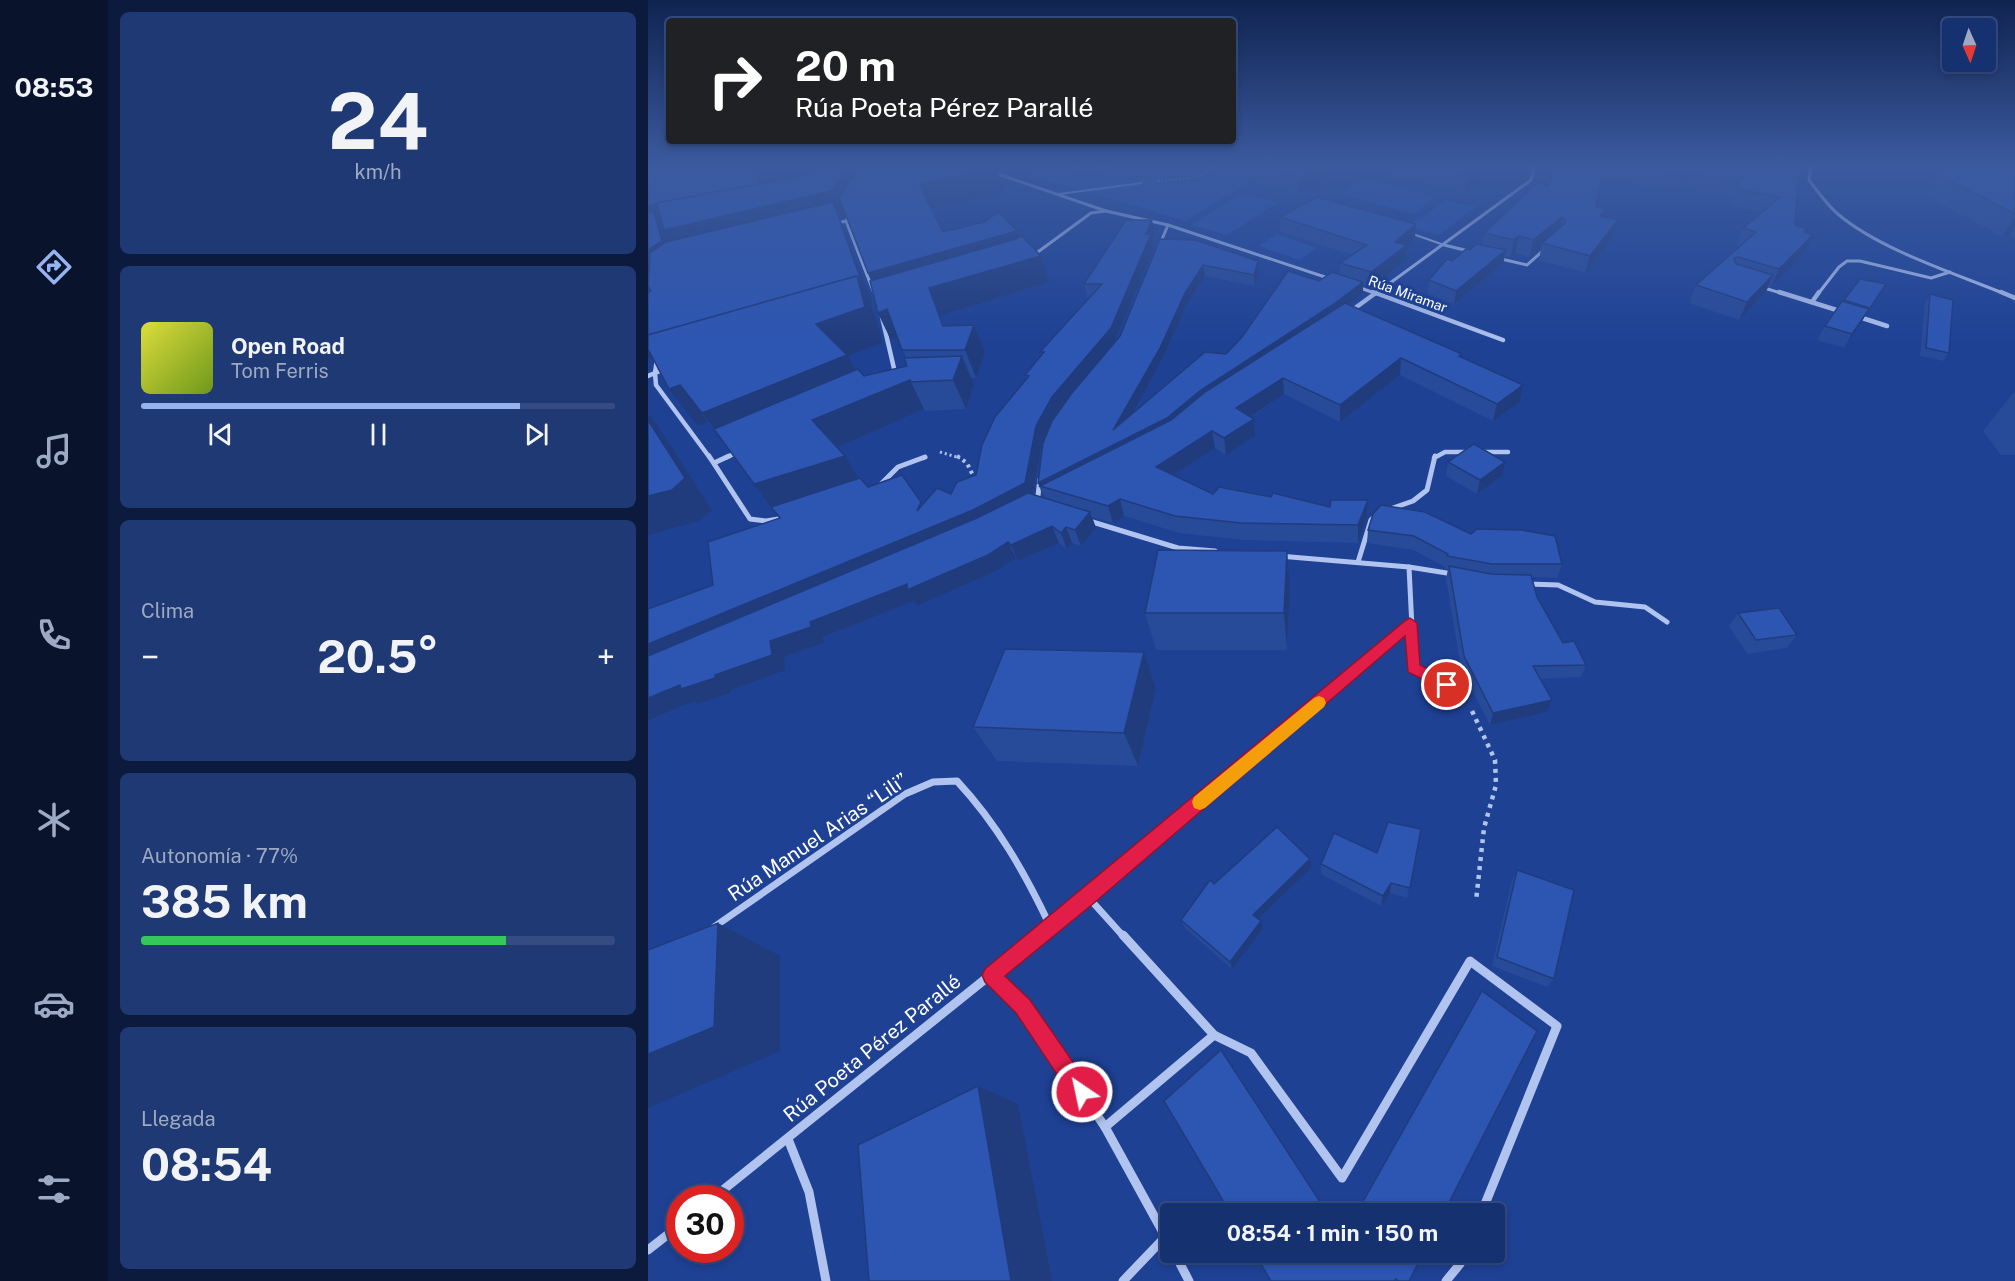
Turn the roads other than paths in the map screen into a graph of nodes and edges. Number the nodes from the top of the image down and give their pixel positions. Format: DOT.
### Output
graph roads {
  1 [pos="832,225"];
  2 [pos="847,225"];
  3 [pos="1075,225"];
  4 [pos="1168,225"];
  5 [pos="1471,225"];
  6 [pos="1855,225"];
  7 [pos="823,227"];
  8 [pos="1404,232"];
  9 [pos="1444,245"];
  10 [pos="1550,245"];
  11 [pos="1159,248"];
  12 [pos="1475,253"];
  13 [pos="1496,258"];
  14 [pos="1023,262"];
  15 [pos="1951,272"];
  16 [pos="1337,281"];
  17 [pos="1348,284"];
  18 [pos="1750,284"];
  19 [pos="1377,294"];
  20 [pos="875,295"];
  21 [pos="2015,298"];
  22 [pos="1812,302"];
  23 [pos="879,306"];
  24 [pos="1349,312"];
  25 [pos="1844,312"];
  26 [pos="1855,316"];
  27 [pos="1887,326"];
  28 [pos="1503,340"];
  29 [pos="658,355"];
  30 [pos="676,366"];
  31 [pos="655,373"];
  32 [pos="648,376"];
  33 [pos="898,384"];
  34 [pos="747,449"];
  35 [pos="1508,452"];
  36 [pos="926,457"];
  37 [pos="714,463"];
  38 [pos="1041,477"];
  39 [pos="871,489"];
  40 [pos="1047,499"];
  41 [pos="1036,505"];
  42 [pos="1047,508"];
  43 [pos="1026,510"];
  44 [pos="797,514"];
  45 [pos="1080,518"];
  46 [pos="1223,552"];
  47 [pos="1268,555"];
  48 [pos="1358,562"];
  49 [pos="1409,567"];
  50 [pos="1464,578"];
  51 [pos="1523,584"];
  52 [pos="1667,622"];
  53 [pos="1410,623"];
  54 [pos="1464,694"];
  55 [pos="1088,897"];
  56 [pos="1050,926"];
  57 [pos="705,933"];
  58 [pos="991,975"];
  59 [pos="1214,1035"];
  60 [pos="1105,1127"];
  61 [pos="788,1139"];
  62 [pos="730,1185"];
  63 [pos="1485,1203"];
  64 [pos="1160,1227"];
  65 [pos="666,1236"];
  66 [pos="1160,1248"];
  67 [pos="648,1250"];
  68 [pos="1180,1263"];
  69 [pos="1460,1263"];
  70 [pos="826,1281"];
  71 [pos="1123,1281"];
  72 [pos="1189,1281"];
  73 [pos="1446,1281"];
  1 -- 7 [label="street"];
  2 -- 20 [label="street"];
  3 -- 14 [label="street"];
  4 -- 11 [label="street"];
  4 -- 16 [label="street"];
  5 -- 9 [label="street"];
  6 -- 15 [label="street"];
  8 -- 9 [label="lane"];
  9 -- 12 [label="street"];
  9 -- 19 [label="street"];
  10 -- 13 [label="street"];
  15 -- 21 [label="street"];
  15 -- 22 [label="street"];
  17 -- 19 [label="street, Rúa Miramar"];
  18 -- 22 [label="street"];
  19 -- 24 [label="street"];
  19 -- 28 [label="street, Rúa Miramar"];
  22 -- 25 [label="street"];
  23 -- 33 [label="street"];
  26 -- 27 [label="street"];
  29 -- 31 [label="street"];
  30 -- 31 [label="street"];
  31 -- 32 [label="street"];
  31 -- 37 [label="street"];
  34 -- 37 [label="street"];
  35 -- 48 [label="street"];
  36 -- 39 [label="street"];
  37 -- 44 [label="street"];
  38 -- 41 [label="street"];
  40 -- 41 [label="street"];
  41 -- 42 [label="street"];
  41 -- 43 [label="street"];
  45 -- 46 [label="street"];
  47 -- 48 [label="street"];
  48 -- 49 [label="street"];
  49 -- 50 [label="street"];
  49 -- 53 [label="street"];
  51 -- 52 [label="street"];
  53 -- 54 [label="street"];
  53 -- 55 [label="street, Rúa Poeta Pérez Parallé"];
  55 -- 56 [label="street, Rúa Poeta Pérez Parallé"];
  55 -- 59 [label="street"];
  56 -- 57 [label="street, Rúa Manuel Arias “Lili”"];
  56 -- 58 [label="street, Rúa Poeta Pérez Parallé"];
  58 -- 60 [label="street"];
  58 -- 61 [label="street, Rúa Poeta Pérez Parallé"];
  59 -- 60 [label="street"];
  59 -- 63 [label="street"];
  60 -- 64 [label="street"];
  61 -- 62 [label="street, Rúa Poeta Pérez Parallé"];
  61 -- 70 [label="street"];
  65 -- 67 [label="street"];
  66 -- 71 [label="street"];
  68 -- 72 [label="street"];
  69 -- 73 [label="street"];
}
